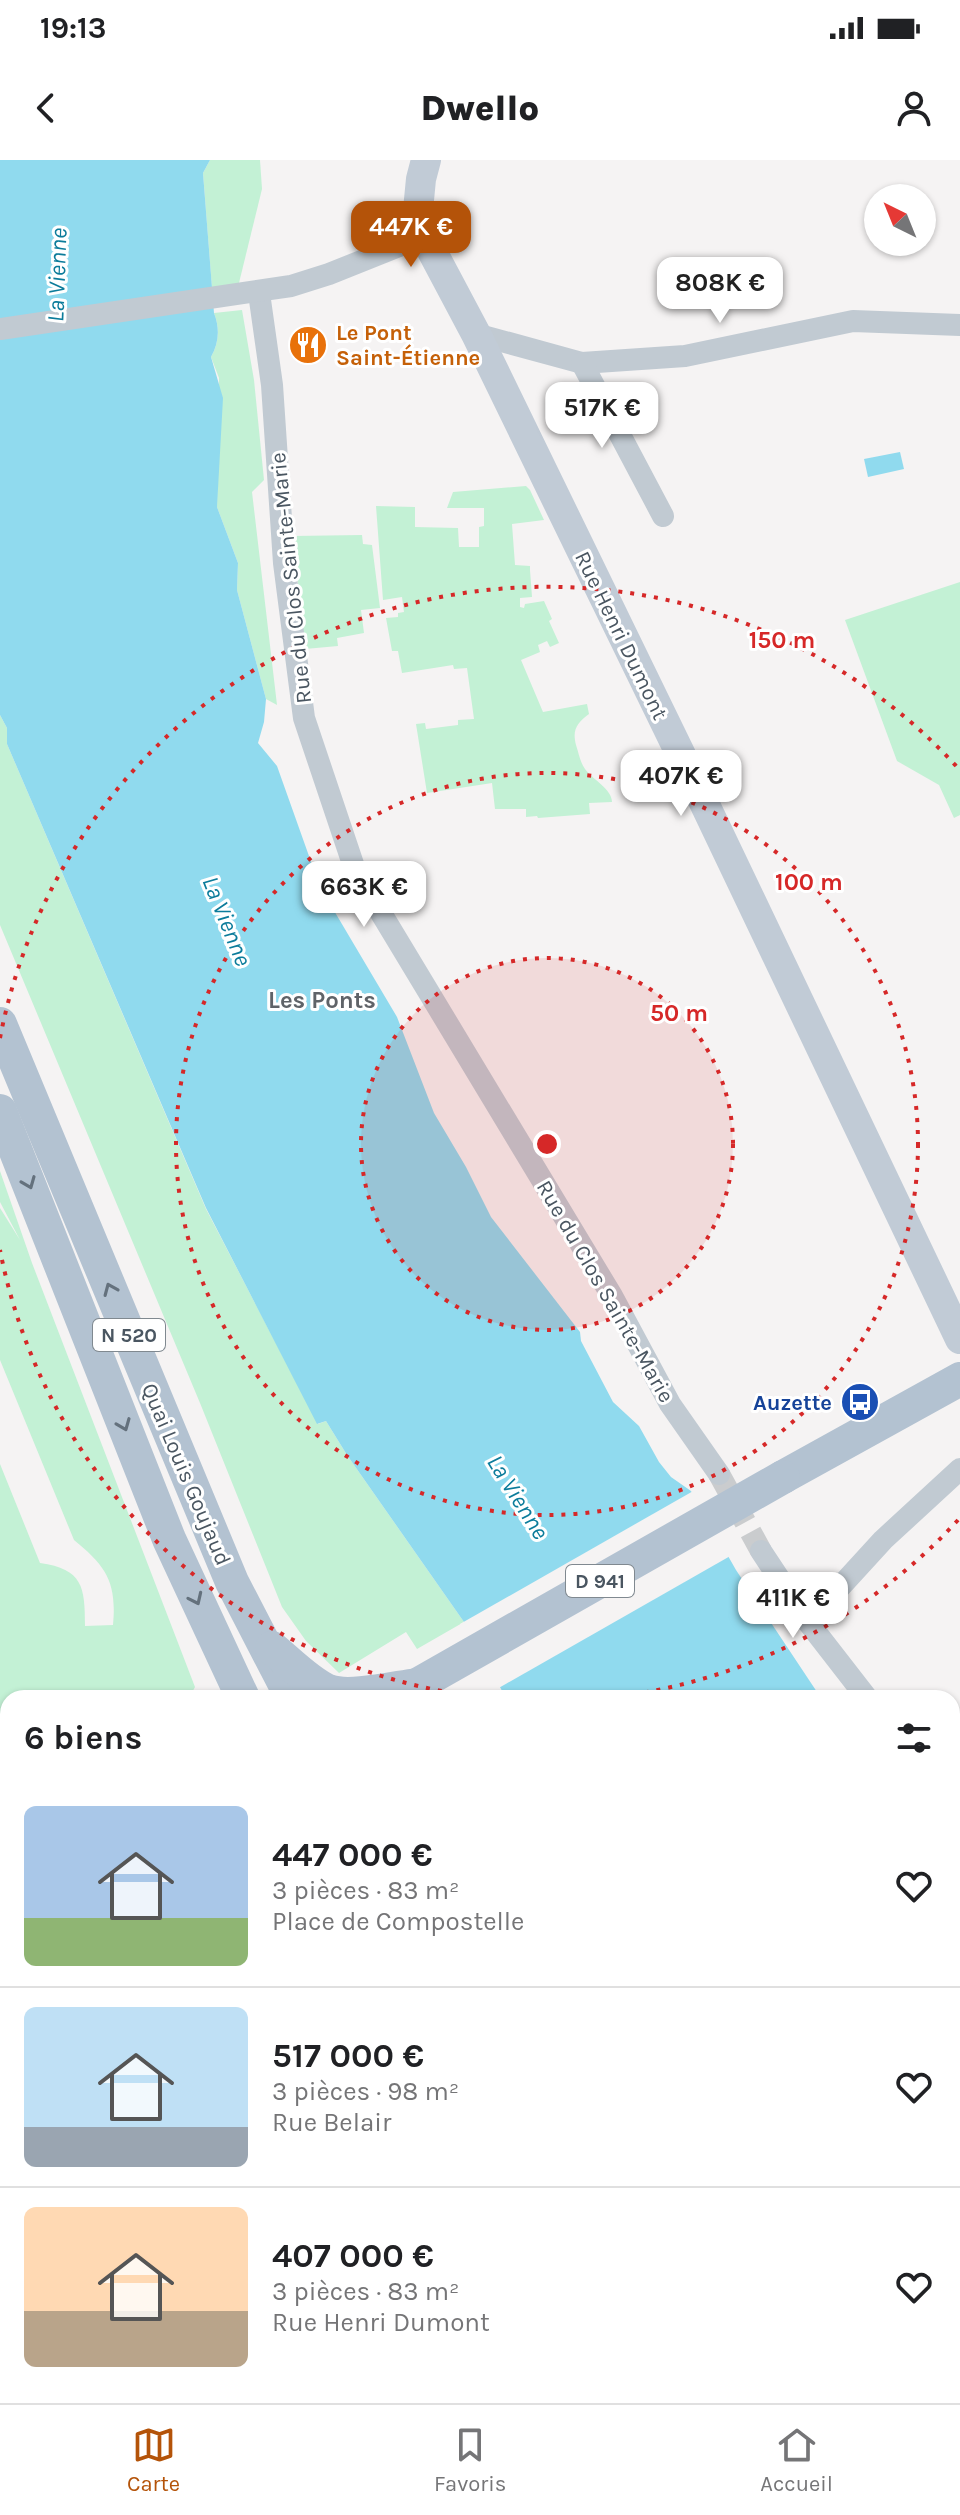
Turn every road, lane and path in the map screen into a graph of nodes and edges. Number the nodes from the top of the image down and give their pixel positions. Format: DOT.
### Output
graph roads {
  1 [pos="426,160"];
  2 [pos="424,236"];
  3 [pos="250,294"];
  4 [pos="960,325"];
  5 [pos="0,329"];
  6 [pos="476,334"];
  7 [pos="582,363"];
  8 [pos="663,516"];
  9 [pos="0,1024"];
  10 [pos="0,1111"];
  11 [pos="960,1339"];
  12 [pos="960,1379"];
  13 [pos="960,1469"];
  14 [pos="719,1474"];
  15 [pos="761,1551"];
  16 [pos="808,1622"];
  17 [pos="264,1642"];
  18 [pos="224,1660"];
  19 [pos="227,1690"];
  20 [pos="239,1690"];
  21 [pos="288,1690"];
  22 [pos="327,1690"];
  23 [pos="412,1690"];
  24 [pos="861,1690"];
  1 -- 2 [label="street"];
  2 -- 3 [label="street"];
  2 -- 6 [label="street, Rue Henri Dumont"];
  3 -- 5 [label="street"];
  3 -- 14 [label="street, Rue du Clos Sainte-Marie"];
  4 -- 7 [label="street"];
  6 -- 7 [label="street"];
  6 -- 11 [label="street, Rue Henri Dumont"];
  7 -- 8 [label="street"];
  17 -- 9 [label="main road, Quai Louis Goujaud / N 520, one-way"];
  10 -- 18 [label="main road, Quai Louis Goujaud / N 520, one-way"];
  12 -- 23 [label="main road, D 941, bridge"];
  13 -- 16 [label="street"];
  15 -- 16 [label="street"];
  16 -- 24 [label="street"];
  17 -- 21 [label="main road, Quai Louis Goujaud / N 520"];
  17 -- 22 [label="main road"];
  18 -- 19 [label="main road"];
  18 -- 20 [label="main road, Quai Louis Goujaud / N 520"];
}
